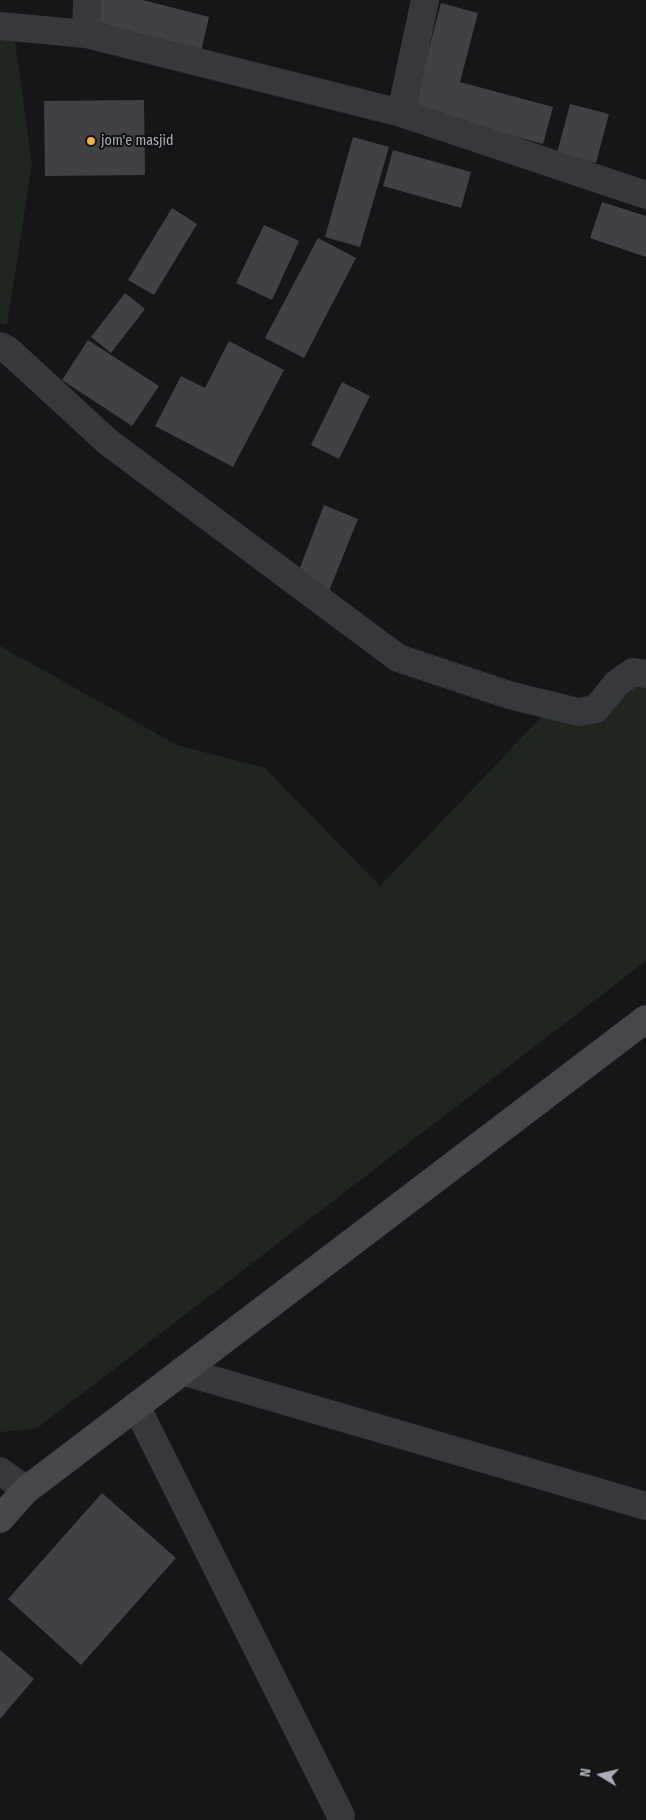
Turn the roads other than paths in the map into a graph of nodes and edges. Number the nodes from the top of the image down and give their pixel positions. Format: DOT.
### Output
graph roads {
  1 [pos="88,0"];
  2 [pos="425,0"];
  3 [pos="0,26"];
  4 [pos="86,34"];
  5 [pos="401,113"];
  6 [pos="646,195"];
  7 [pos="0,346"];
  8 [pos="646,674"];
  9 [pos="646,1019"];
  10 [pos="182,1371"];
  11 [pos="136,1406"];
  12 [pos="0,1471"];
  13 [pos="26,1490"];
  14 [pos="646,1506"];
  15 [pos="0,1519"];
  16 [pos="340,1816"];
  1 -- 4 [label="street"];
  2 -- 5 [label="street"];
  3 -- 4 [label="street"];
  4 -- 5 [label="street"];
  5 -- 6 [label="street"];
  7 -- 8 [label="street"];
  9 -- 10 [label="street"];
  10 -- 11 [label="street"];
  10 -- 14 [label="street"];
  11 -- 13 [label="street"];
  11 -- 16 [label="street"];
  12 -- 13 [label="street"];
  13 -- 15 [label="street"];
}
